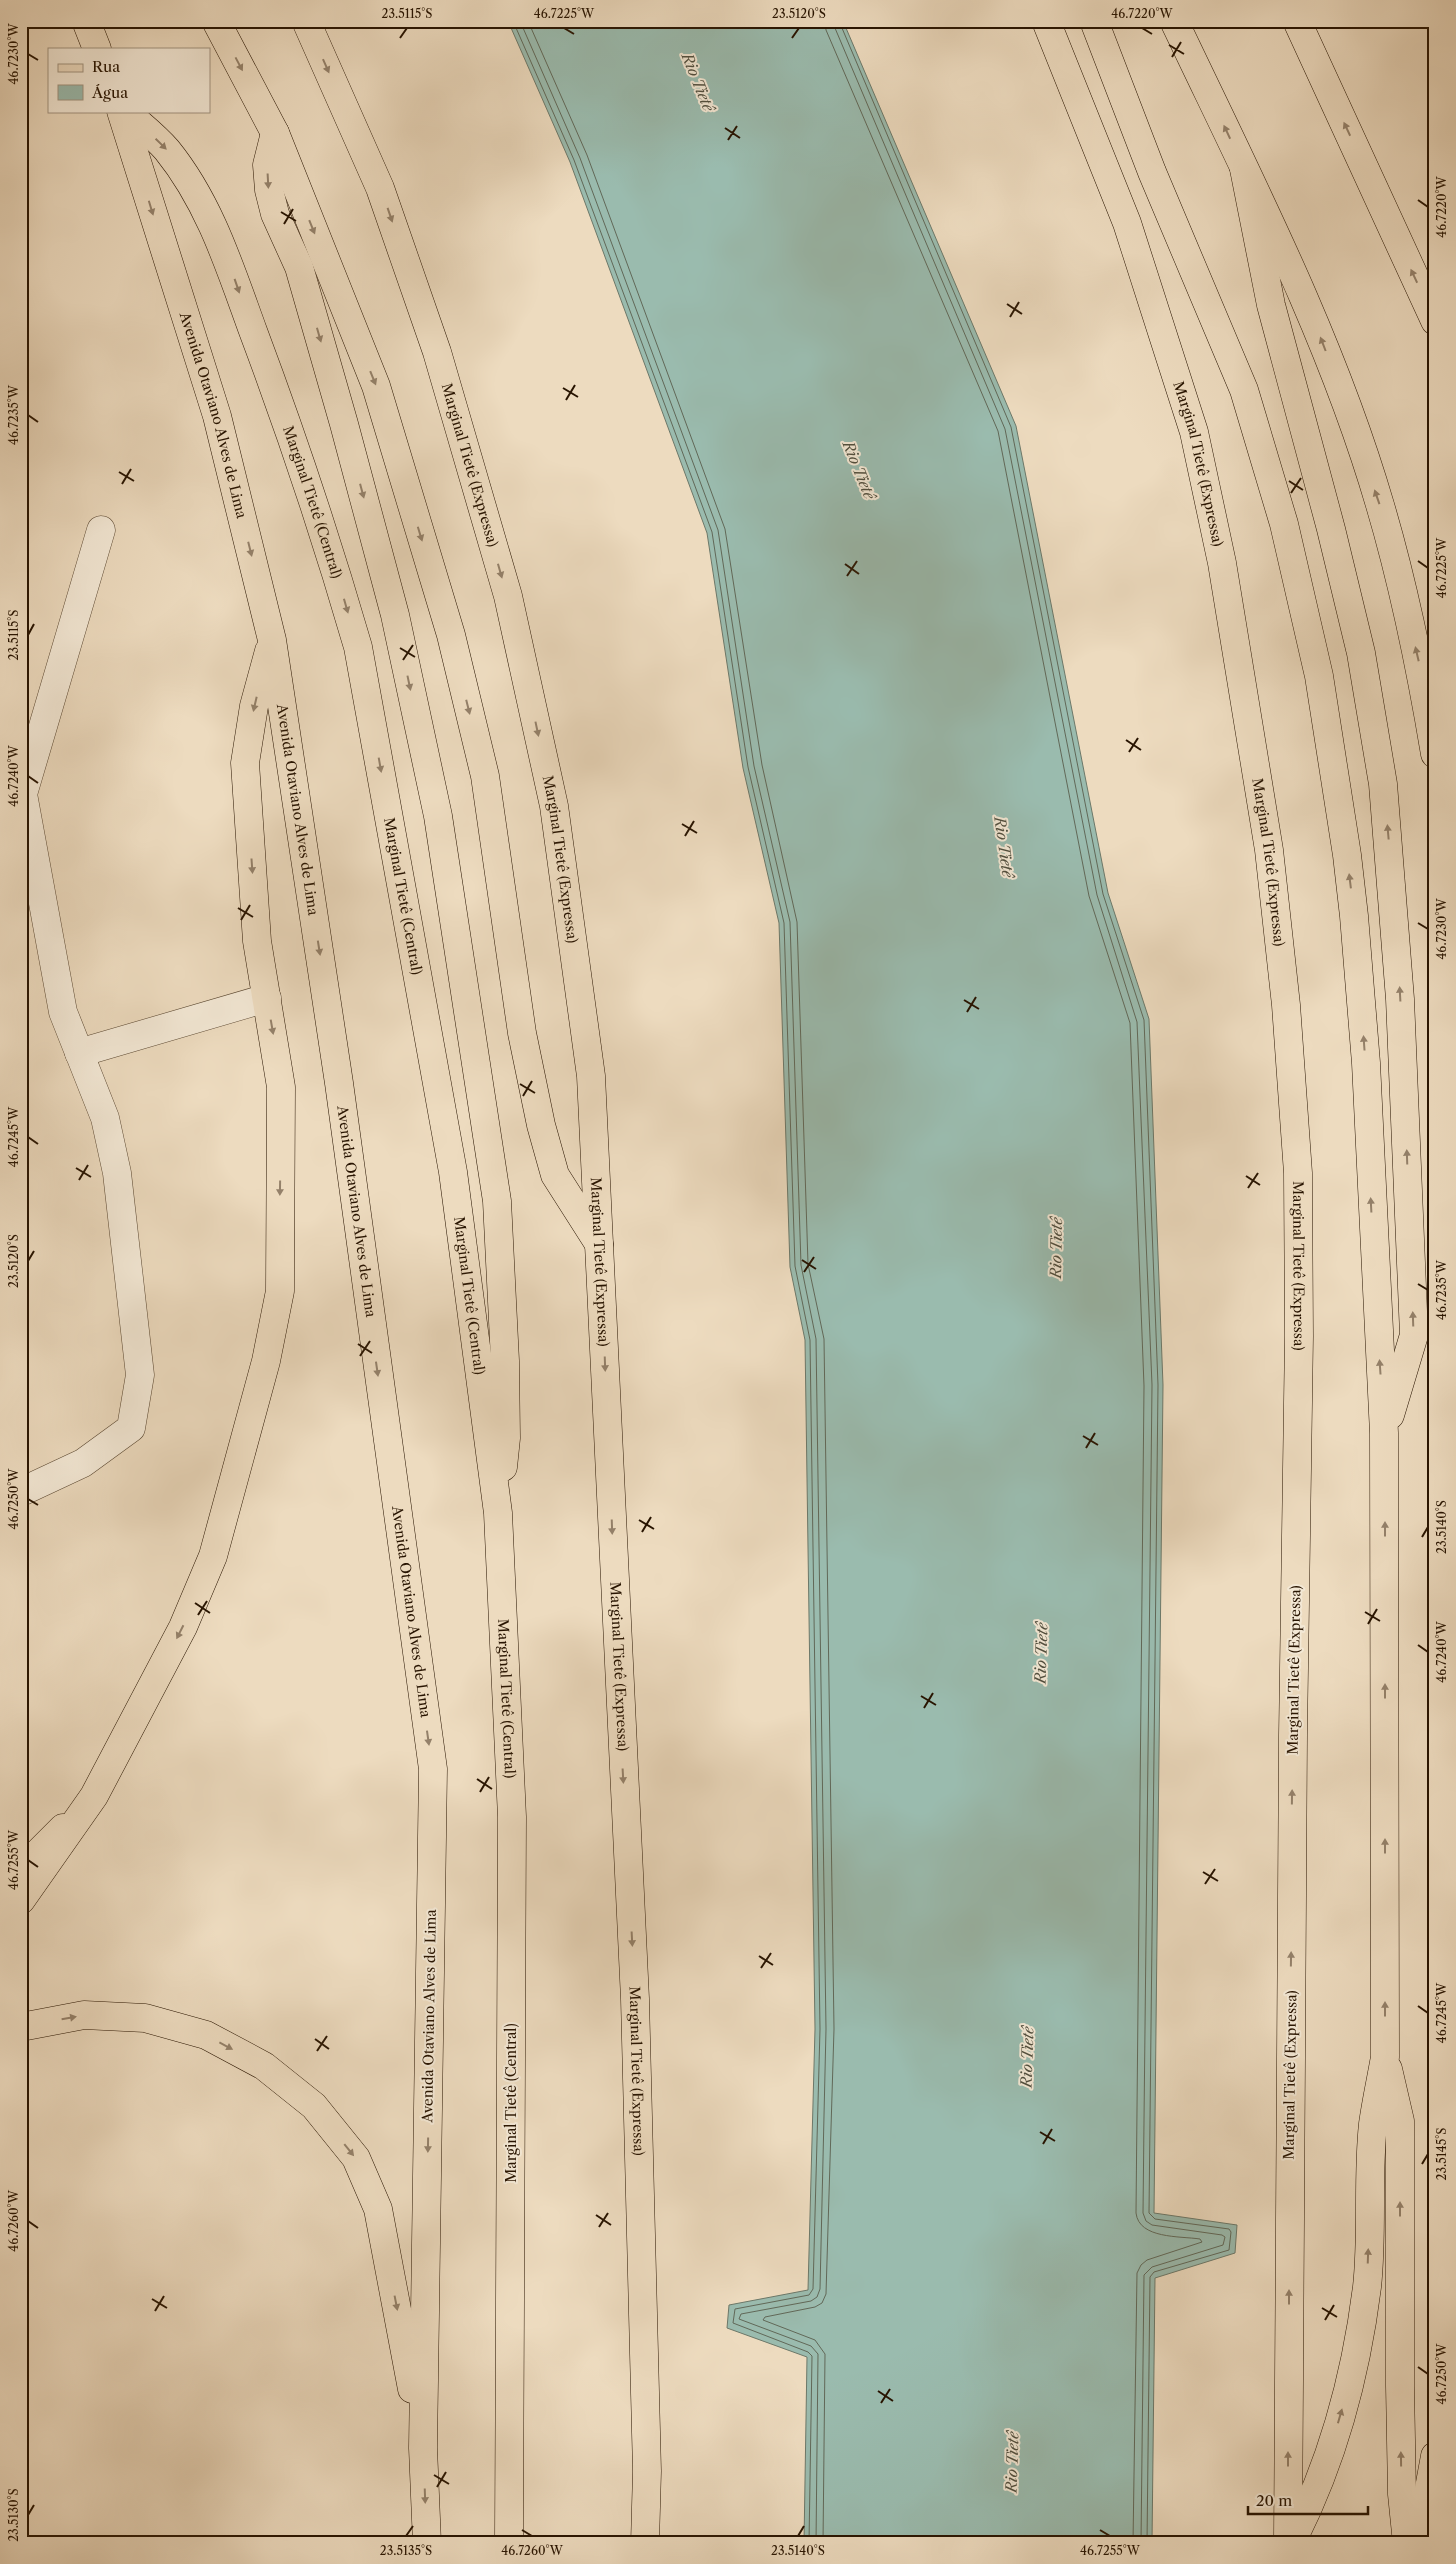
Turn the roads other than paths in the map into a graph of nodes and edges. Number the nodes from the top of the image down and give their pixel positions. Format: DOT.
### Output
graph roads {
  1 [pos="86,21"];
  2 [pos="216,21"];
  3 [pos="306,21"];
  4 [pos="1046,21"];
  5 [pos="1094,21"];
  6 [pos="1297,21"];
  7 [pos="1175,23"];
  8 [pos="97,48"];
  9 [pos="121,112"];
  10 [pos="126,112"];
  11 [pos="275,133"];
  12 [pos="1244,169"];
  13 [pos="1435,321"];
  14 [pos="101,530"];
  15 [pos="272,640"];
  16 [pos="1435,754"];
  17 [pos="267,998"];
  18 [pos="79,1053"];
  19 [pos="601,1246"];
  20 [pos="1384,1433"];
  21 [pos="21,1492"];
  22 [pos="498,1514"];
  23 [pos="94,1796"];
  24 [pos="21,1870"];
  25 [pos="21,1900"];
  26 [pos="21,2027"];
  27 [pos="1385,2057"];
  28 [pos="423,2448"];
  29 [pos="1435,2456"];
  30 [pos="427,2543"];
  31 [pos="509,2543"];
  32 [pos="645,2543"];
  33 [pos="1289,2543"];
  34 [pos="1407,2543"];
  35 [pos="1419,2543"];
  1 -- 8 [label="main road"];
  2 -- 11 [label="main road, one-way"];
  3 -- 19 [label="main road, Marginal Tietê (Expressa), one-way"];
  33 -- 4 [label="main road, Marginal Tietê (Expressa), one-way"];
  20 -- 5 [label="main road, one-way"];
  13 -- 6 [label="main road, one-way"];
  12 -- 7 [label="main road, one-way"];
  9 -- 15 [label="main road, Avenida Otaviano Alves de Lima, one-way"];
  10 -- 22 [label="main road, Marginal Tietê (Central), one-way"];
  11 -- 19 [label="main road, one-way"];
  11 -- 22 [label="main road, one-way"];
  16 -- 12 [label="main road, one-way"];
  20 -- 12 [label="main road, one-way"];
  14 -- 18 [label="lane"];
  15 -- 17 [label="main road, one-way"];
  15 -- 28 [label="main road, Avenida Otaviano Alves de Lima, one-way"];
  17 -- 18 [label="lane"];
  17 -- 23 [label="main road, one-way"];
  18 -- 21 [label="lane"];
  19 -- 32 [label="main road, Marginal Tietê (Expressa), one-way"];
  27 -- 20 [label="main road, one-way"];
  22 -- 31 [label="main road, Marginal Tietê (Central)"];
  23 -- 24 [label="main road"];
  23 -- 25 [label="main road"];
  26 -- 28 [label="main road, one-way"];
  33 -- 27 [label="main road, one-way"];
  34 -- 27 [label="main road, one-way"];
  28 -- 30 [label="main road, Avenida Otaviano Alves de Lima, one-way"];
  29 -- 35 [label="main road"];
}
